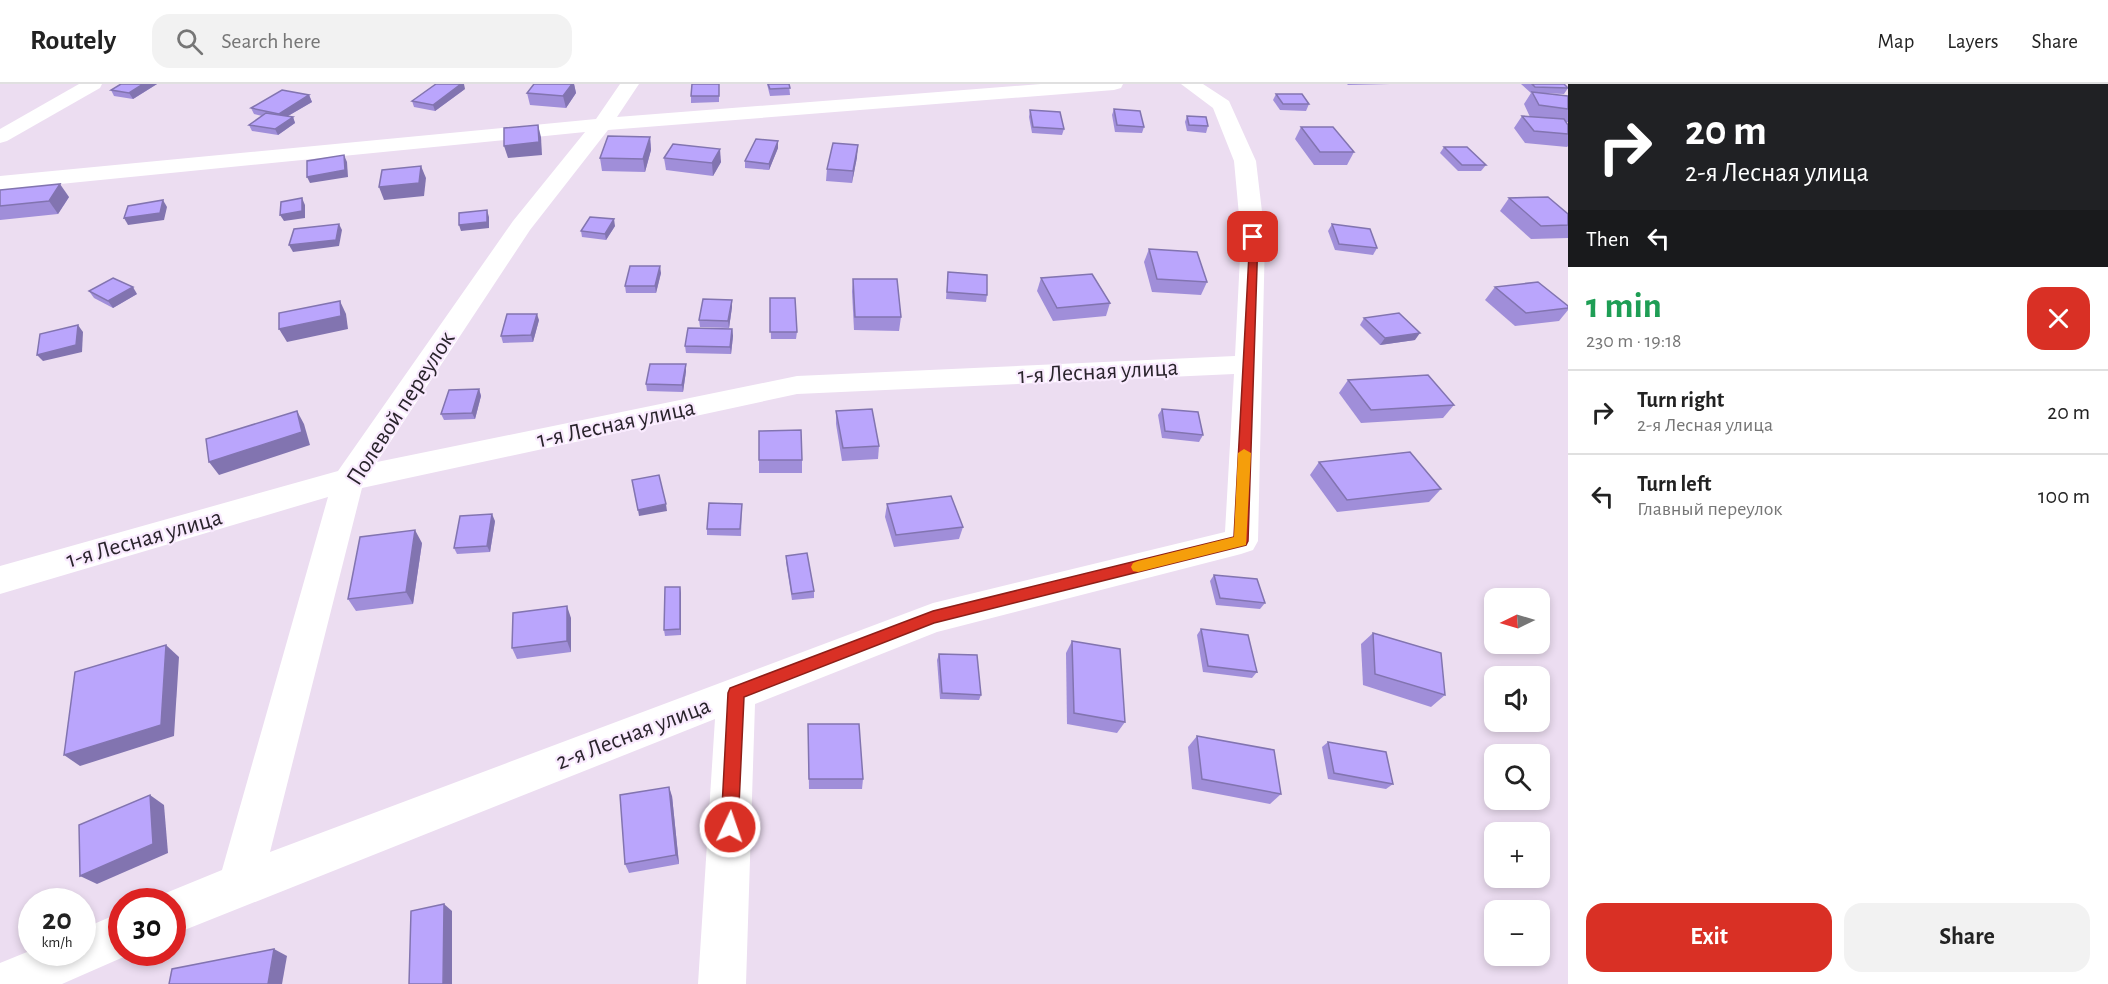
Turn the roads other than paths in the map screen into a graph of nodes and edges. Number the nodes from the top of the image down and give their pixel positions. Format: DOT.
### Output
graph roads {
  1 [pos="93,84"];
  2 [pos="630,84"];
  3 [pos="1114,84"];
  4 [pos="1190,84"];
  5 [pos="1082,85"];
  6 [pos="602,124"];
  7 [pos="0,137"];
  8 [pos="0,183"];
  9 [pos="1248,364"];
  10 [pos="349,478"];
  11 [pos="0,580"];
  12 [pos="736,693"];
  13 [pos="240,885"];
  14 [pos="186,907"];
  15 [pos="50,966"];
  16 [pos="8,984"];
  17 [pos="722,984"];
  1 -- 7 [label="street"];
  2 -- 6 [label="street, Полевой переулок"];
  3 -- 5 [label="street"];
  4 -- 9 [label="street"];
  5 -- 6 [label="street"];
  6 -- 8 [label="street"];
  6 -- 10 [label="street, Полевой переулок"];
  9 -- 10 [label="street, 1-я Лесная улица"];
  9 -- 12 [label="street, 2-я Лесная улица"];
  10 -- 11 [label="street, 1-я Лесная улица"];
  10 -- 13 [label="street, Полевой переулок"];
  12 -- 13 [label="street, 2-я Лесная улица"];
  12 -- 17 [label="street"];
  13 -- 14 [label="street, 2-я Лесная улица"];
  15 -- 16 [label="street"];
}
